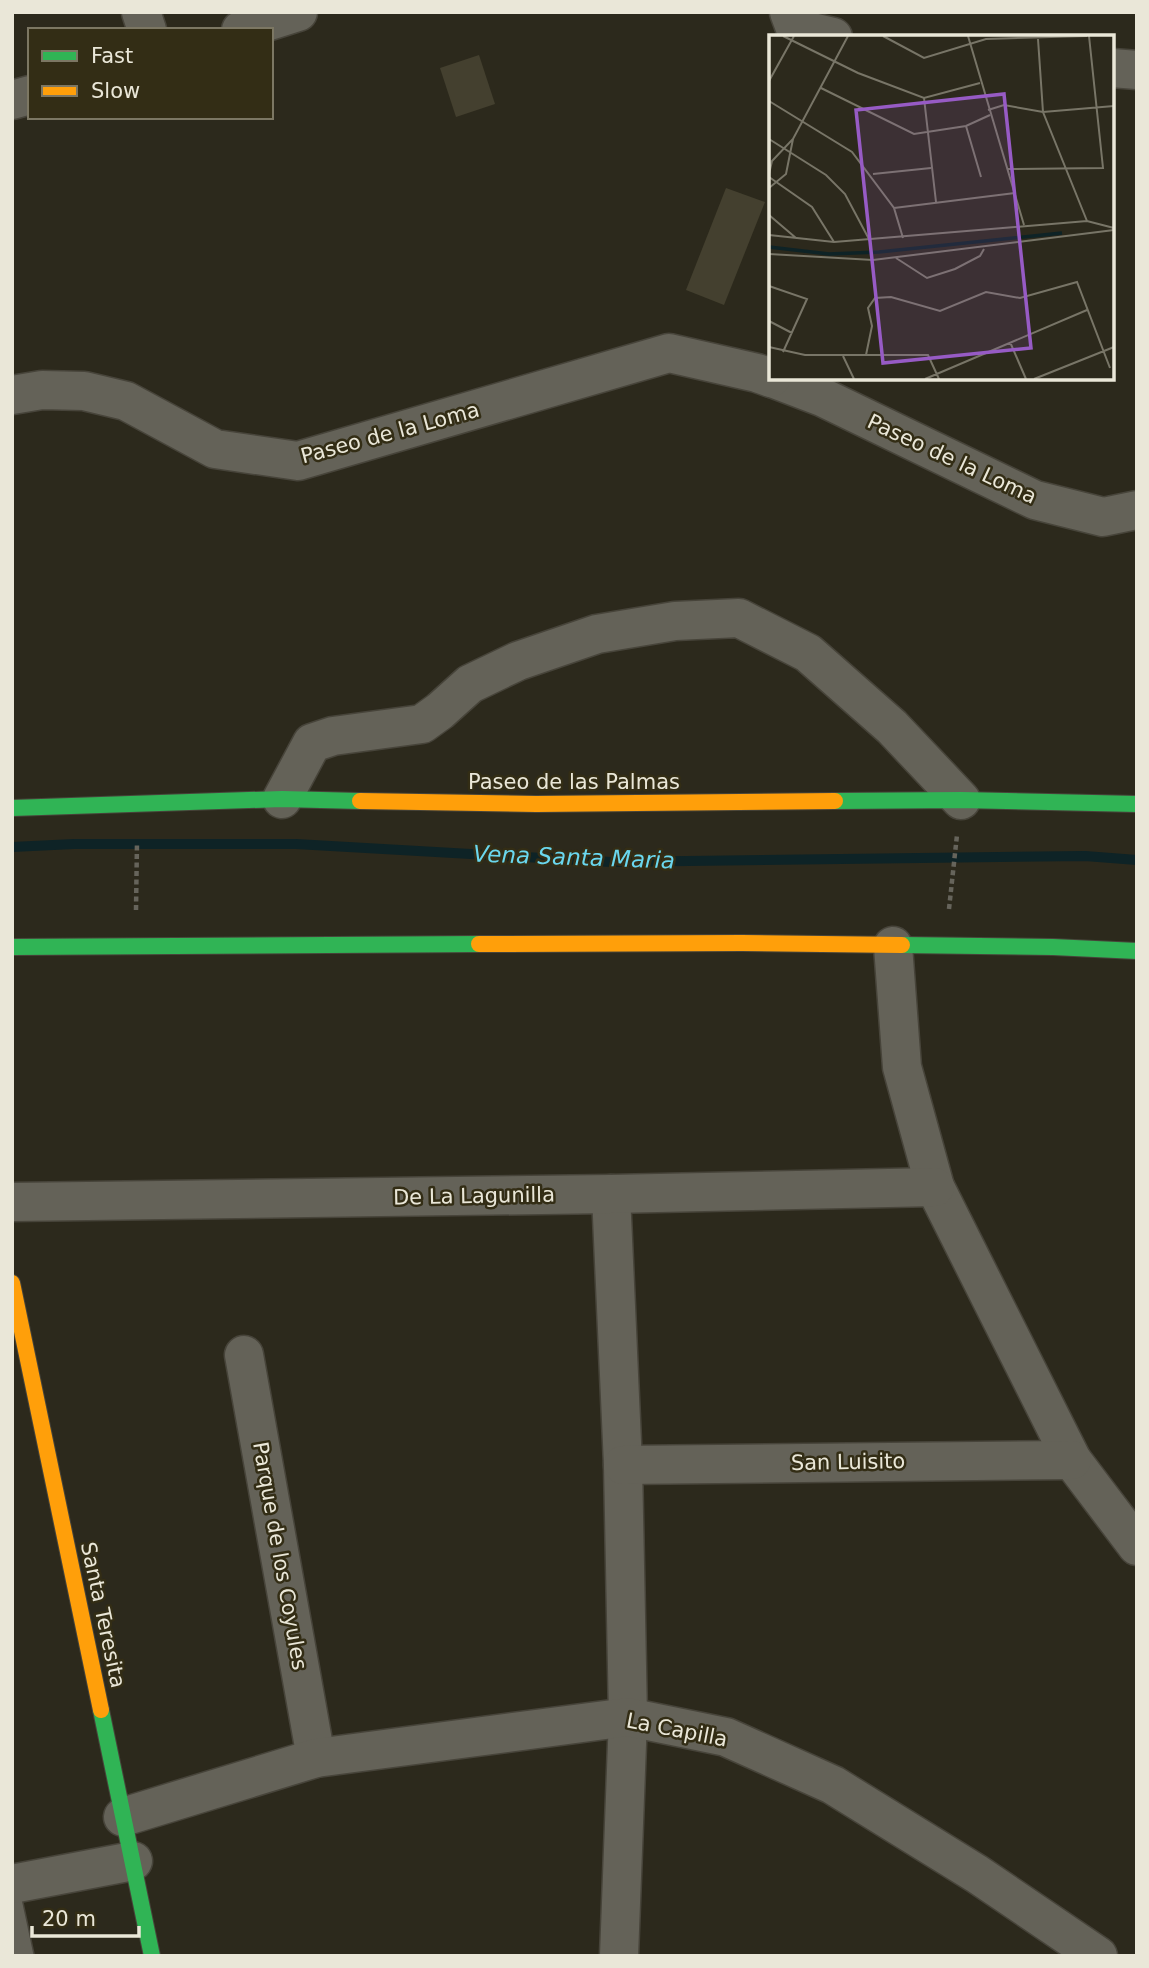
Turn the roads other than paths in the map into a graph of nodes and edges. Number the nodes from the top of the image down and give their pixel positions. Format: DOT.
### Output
graph roads {
  1 [pos="298,12"];
  2 [pos="792,20"];
  3 [pos="247,28"];
  4 [pos="828,35"];
  5 [pos="1114,68"];
  6 [pos="1137,70"];
  7 [pos="769,377"];
  8 [pos="776,380"];
  9 [pos="12,395"];
  10 [pos="1137,510"];
  11 [pos="282,799"];
  12 [pos="1137,804"];
  13 [pos="12,808"];
  14 [pos="959,815"];
  15 [pos="893,946"];
  16 [pos="12,947"];
  17 [pos="1137,951"];
  18 [pos="935,1187"];
  19 [pos="611,1194"];
  20 [pos="12,1202"];
  21 [pos="12,1283"];
  22 [pos="243,1355"];
  23 [pos="23,1393"];
  24 [pos="1072,1460"];
  25 [pos="623,1465"];
  26 [pos="1137,1546"];
  27 [pos="628,1717"];
  28 [pos="316,1758"];
  29 [pos="123,1817"];
  30 [pos="133,1861"];
  31 [pos="12,1884"];
  32 [pos="12,1900"];
  33 [pos="24,1956"];
  34 [pos="152,1956"];
  35 [pos="619,1956"];
  36 [pos="1098,1956"];
  1 -- 3 [label="street"];
  2 -- 4 [label="street"];
  5 -- 6 [label="street"];
  7 -- 9 [label="street, Paseo de la Loma"];
  8 -- 10 [label="street, Paseo de la Loma"];
  11 -- 13 [label="street, Paseo de las Palmas"];
  11 -- 14 [label="street, Paseo de las Palmas"];
  11 -- 14 [label="street"];
  12 -- 14 [label="street, Paseo de las Palmas"];
  15 -- 16 [label="street"];
  15 -- 17 [label="street"];
  15 -- 18 [label="street"];
  18 -- 19 [label="street, De La Lagunilla"];
  18 -- 24 [label="street"];
  19 -- 20 [label="street, De La Lagunilla"];
  19 -- 25 [label="street"];
  21 -- 23 [label="street, Santa Teresita"];
  22 -- 28 [label="street, Parque de los Coyules"];
  23 -- 29 [label="street, Santa Teresita"];
  24 -- 25 [label="street, San Luisito"];
  24 -- 26 [label="street"];
  25 -- 27 [label="street"];
  27 -- 28 [label="street, La Capilla"];
  27 -- 35 [label="street"];
  27 -- 36 [label="street, La Capilla"];
  28 -- 29 [label="street, La Capilla"];
  29 -- 30 [label="street, Santa Teresita"];
  30 -- 31 [label="street"];
  30 -- 34 [label="street, Santa Teresita"];
  32 -- 33 [label="lane"];
}
